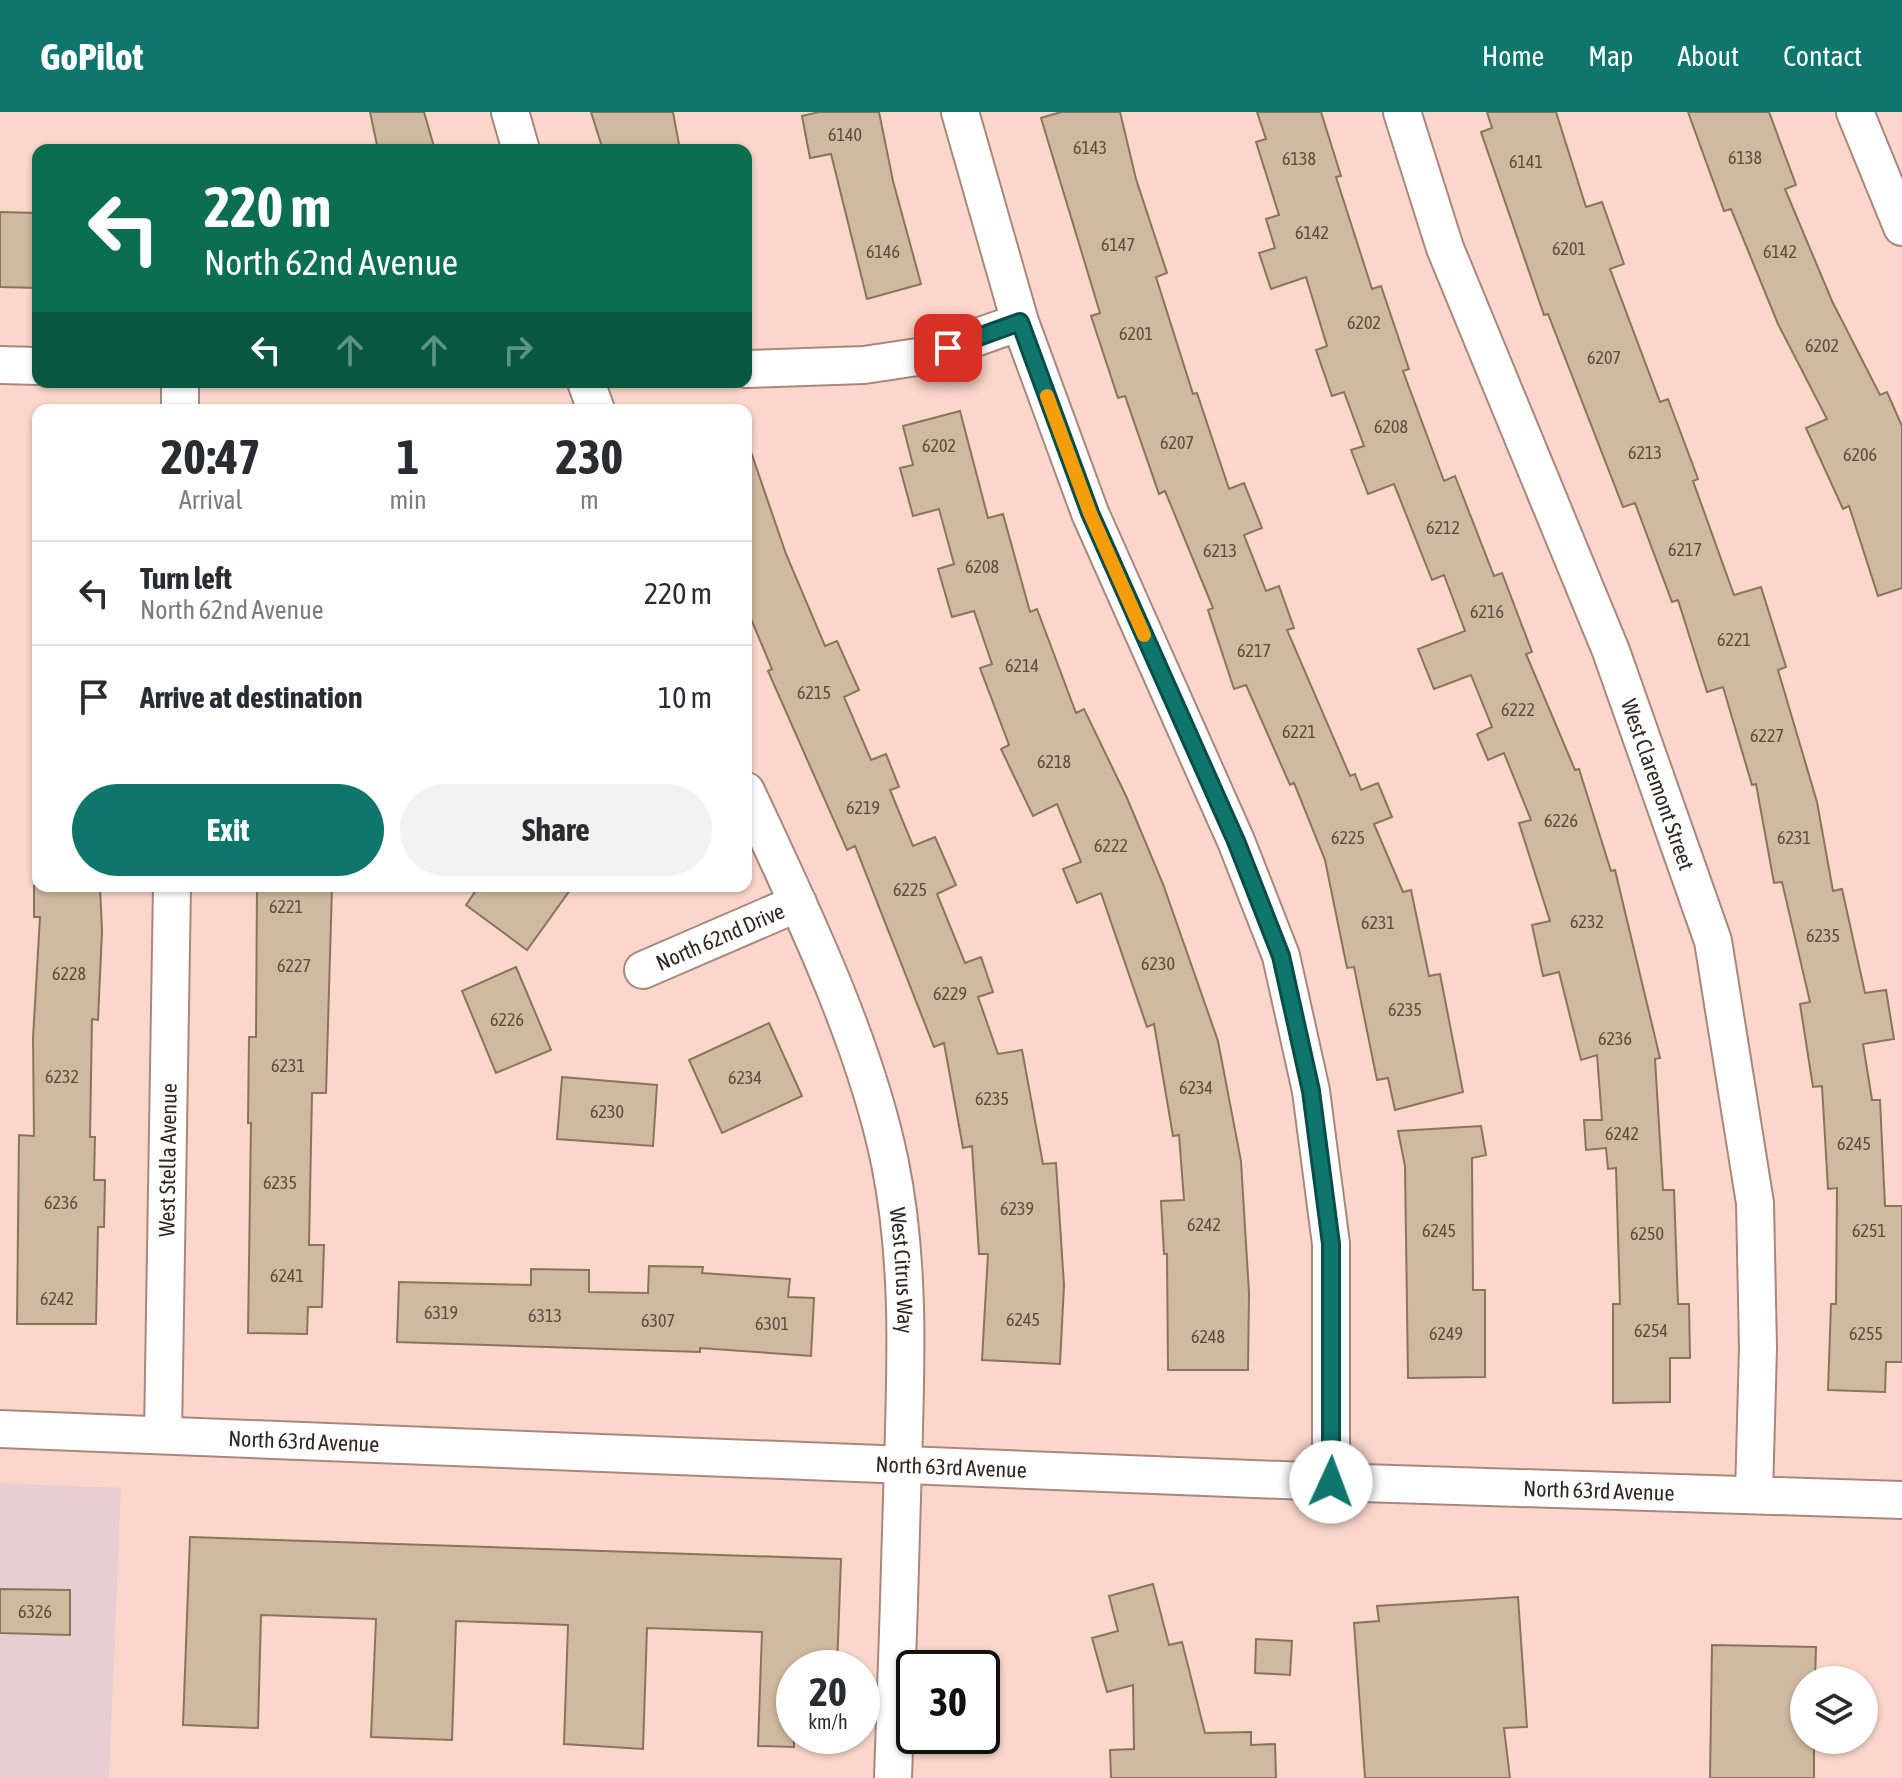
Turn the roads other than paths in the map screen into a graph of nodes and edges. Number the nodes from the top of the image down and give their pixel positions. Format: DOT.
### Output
graph roads {
  1 [pos="510,112"];
  2 [pos="960,112"];
  3 [pos="1402,112"];
  4 [pos="1855,112"];
  5 [pos="519,144"];
  6 [pos="1902,227"];
  7 [pos="1020,322"];
  8 [pos="0,365"];
  9 [pos="32,366"];
  10 [pos="752,369"];
  11 [pos="752,804"];
  12 [pos="172,892"];
  13 [pos="798,903"];
  14 [pos="643,970"];
  15 [pos="0,1429"];
  16 [pos="163,1434"];
  17 [pos="903,1464"];
  18 [pos="1331,1482"];
  19 [pos="1754,1493"];
  20 [pos="1902,1500"];
  21 [pos="893,1778"];
  1 -- 5 [label="street"];
  2 -- 7 [label="street"];
  3 -- 19 [label="street, West Claremont Street"];
  4 -- 6 [label="street"];
  7 -- 10 [label="street"];
  7 -- 18 [label="street"];
  8 -- 9 [label="street"];
  11 -- 13 [label="street, West Citrus Way"];
  12 -- 16 [label="street, West Stella Avenue"];
  13 -- 14 [label="street, North 62nd Drive"];
  13 -- 17 [label="street, West Citrus Way"];
  15 -- 16 [label="street, North 63rd Avenue"];
  16 -- 17 [label="street, North 63rd Avenue"];
  17 -- 18 [label="street, North 63rd Avenue"];
  17 -- 21 [label="street, West Citrus Way"];
  18 -- 19 [label="street, North 63rd Avenue"];
  19 -- 20 [label="street, North 63rd Avenue"];
}
